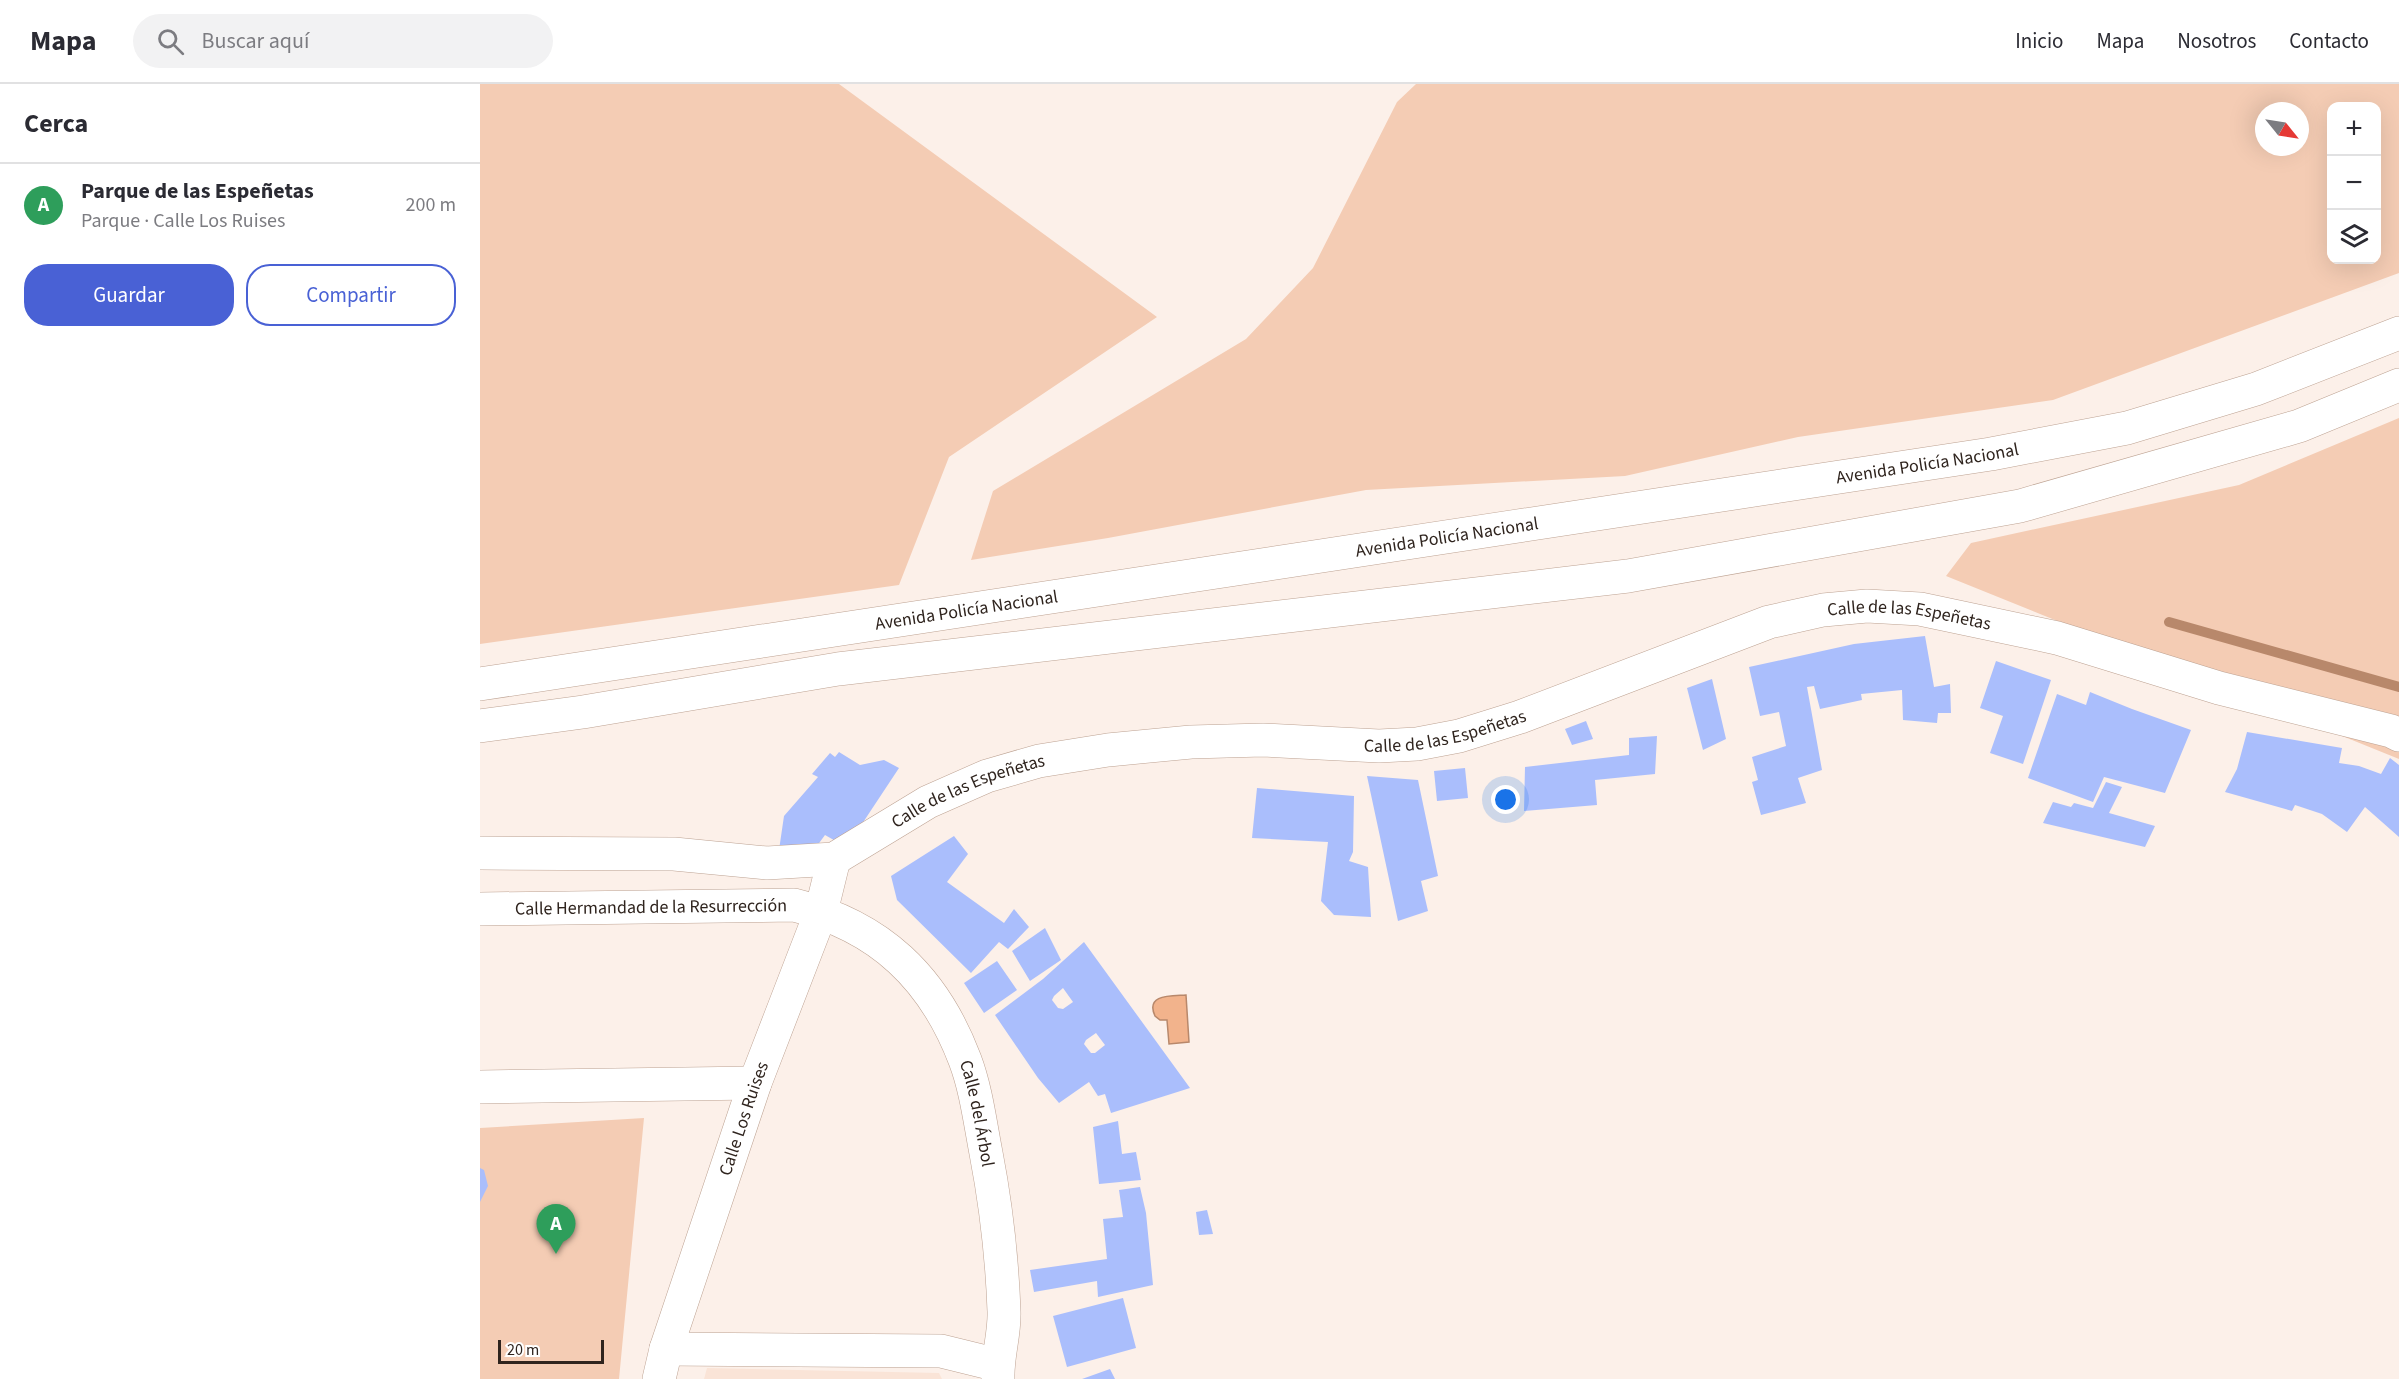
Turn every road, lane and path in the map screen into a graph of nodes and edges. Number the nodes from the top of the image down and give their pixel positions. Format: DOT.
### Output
graph roads {
  1 [pos="2399,333"];
  2 [pos="2399,385"];
  3 [pos="480,684"];
  4 [pos="480,726"];
  5 [pos="2399,735"];
  6 [pos="480,853"];
  7 [pos="834,860"];
  8 [pos="480,909"];
  9 [pos="821,912"];
  10 [pos="755,1083"];
  11 [pos="480,1087"];
  12 [pos="663,1364"];
  13 [pos="998,1372"];
  1 -- 3 [label="street, Avenida Policía Nacional"];
  2 -- 4 [label="street"];
  5 -- 7 [label="street, Calle de las Espeñetas"];
  6 -- 7 [label="street"];
  7 -- 9 [label="street, Calle Los Ruises"];
  8 -- 9 [label="street, Calle Hermandad de la Resurrección"];
  9 -- 10 [label="street, Calle Los Ruises"];
  9 -- 13 [label="street, Calle del Árbol"];
  10 -- 11 [label="street"];
  10 -- 12 [label="street, Calle Los Ruises"];
  12 -- 13 [label="street"];
}
